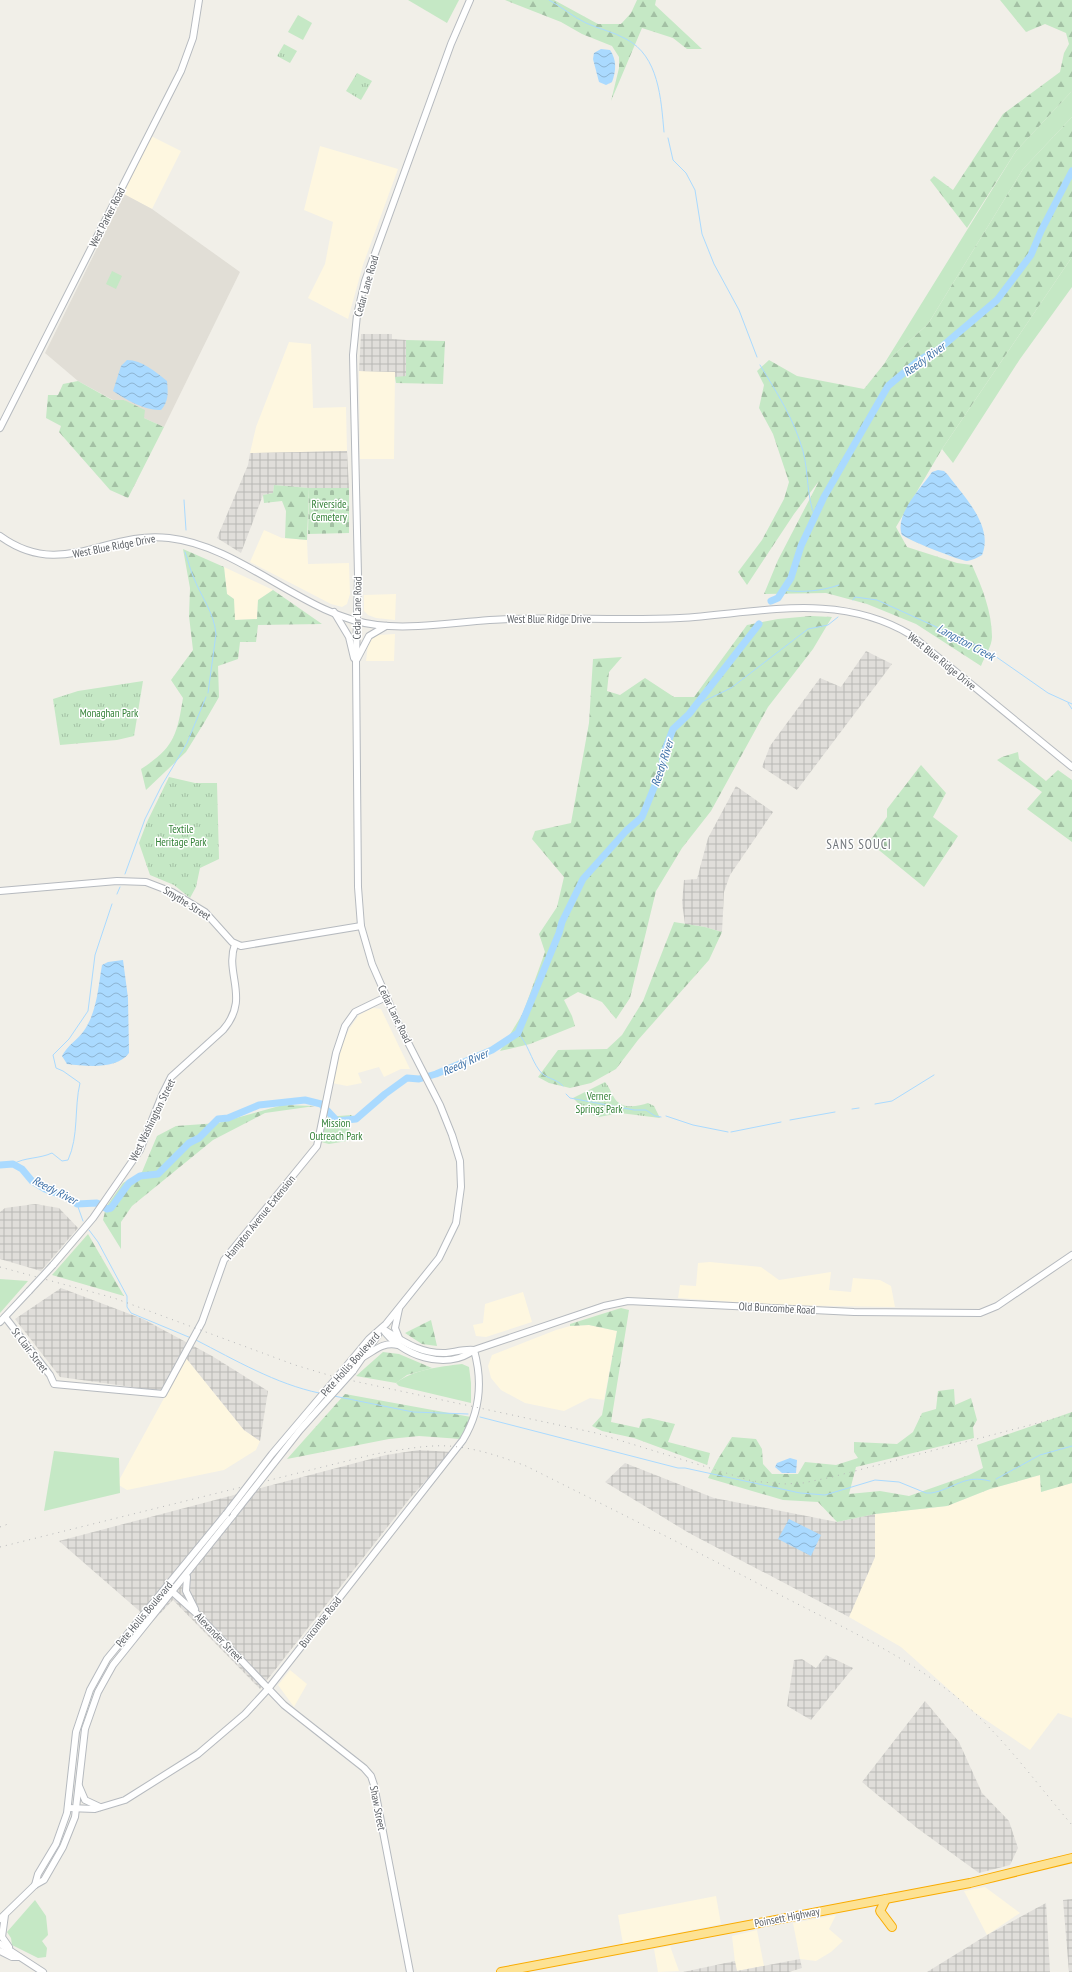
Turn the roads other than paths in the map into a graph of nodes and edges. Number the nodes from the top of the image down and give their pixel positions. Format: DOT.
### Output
graph roads {
  1 [pos="199,0"];
  2 [pos="470,0"];
  3 [pos="0,428"];
  4 [pos="0,536"];
  5 [pos="334,612"];
  6 [pos="357,620"];
  7 [pos="386,626"];
  8 [pos="356,661"];
  9 [pos="356,668"];
  10 [pos="1072,767"];
  11 [pos="0,891"];
  12 [pos="361,926"];
  13 [pos="235,944"];
  14 [pos="386,997"];
  15 [pos="1072,1255"];
  16 [pos="399,1308"];
  17 [pos="5,1317"];
  18 [pos="0,1322"];
  19 [pos="382,1328"];
  20 [pos="399,1342"];
  21 [pos="474,1350"];
  22 [pos="362,1358"];
  23 [pos="54,1384"];
  24 [pos="189,1572"];
  25 [pos="167,1586"];
  26 [pos="173,1592"];
  27 [pos="197,1614"];
  28 [pos="268,1690"];
  29 [pos="79,1785"];
  30 [pos="68,1808"];
  31 [pos="102,1808"];
  32 [pos="76,1810"];
  33 [pos="1072,1858"];
  34 [pos="35,1884"];
  35 [pos="886,1899"];
  36 [pos="2,1917"];
  37 [pos="892,1927"];
  38 [pos="0,1944"];
  39 [pos="0,1951"];
  40 [pos="14,1952"];
  41 [pos="18,1957"];
  42 [pos="43,1972"];
  43 [pos="410,1972"];
  44 [pos="501,1972"];
  1 -- 3 [label="main road, West Parker Road"];
  2 -- 6 [label="main road, Cedar Lane Road"];
  4 -- 5 [label="main road, West Blue Ridge Drive"];
  5 -- 6 [label="main road, West Blue Ridge Drive"];
  5 -- 9 [label="main road, Cedar Lane Road"];
  6 -- 7 [label="main road, West Blue Ridge Drive"];
  6 -- 8 [label="main road, Cedar Lane Road"];
  7 -- 8 [label="main road, Cedar Lane Road"];
  7 -- 10 [label="main road, West Blue Ridge Drive"];
  8 -- 9 [label="main road, Cedar Lane Road"];
  9 -- 12 [label="main road, Cedar Lane Road"];
  11 -- 13 [label="main road, Smythe Street"];
  12 -- 13 [label="main road"];
  12 -- 14 [label="main road, Cedar Lane Road"];
  13 -- 17 [label="main road, West Washington Street, bridge"];
  14 -- 16 [label="main road, Cedar Lane Road"];
  14 -- 23 [label="main road, Hampton Avenue Extension"];
  15 -- 21 [label="main road, Old Buncombe Road"];
  16 -- 19 [label="main road, Cedar Lane Road"];
  16 -- 20 [label="main road"];
  17 -- 18 [label="main road, West Washington Street"];
  17 -- 23 [label="main road, St Clair Street"];
  19 -- 20 [label="main road, Old Buncombe Road"];
  19 -- 22 [label="main road, Pete Hollis Boulevard"];
  19 -- 25 [label="main road, Pete Hollis Boulevard, bridge"];
  20 -- 21 [label="main road, Old Buncombe Road"];
  20 -- 22 [label="main road"];
  21 -- 28 [label="main road, Buncombe Road"];
  22 -- 24 [label="main road, Pete Hollis Boulevard, bridge"];
  24 -- 26 [label="main road, Pete Hollis Boulevard"];
  24 -- 27 [label="main road"];
  25 -- 26 [label="main road, Alexander Street"];
  25 -- 30 [label="main road, Pete Hollis Boulevard"];
  26 -- 27 [label="main road, Alexander Street"];
  26 -- 29 [label="main road, Pete Hollis Boulevard"];
  27 -- 28 [label="main road, Alexander Street"];
  28 -- 31 [label="main road, Buncombe Road"];
  28 -- 43 [label="main road, Shaw Street"];
  29 -- 31 [label="main road"];
  29 -- 32 [label="main road, Pete Hollis Boulevard"];
  30 -- 32 [label="main road, Buncombe Road"];
  30 -- 34 [label="main road, Pete Hollis Boulevard"];
  31 -- 32 [label="main road, Buncombe Road"];
  32 -- 34 [label="main road, Pete Hollis Boulevard"];
  33 -- 35 [label="highway, Poinsett Highway"];
  34 -- 36 [label="main road, Pete Hollis Boulevard"];
  35 -- 37 [label="highway"];
  35 -- 44 [label="highway, Poinsett Highway"];
  36 -- 40 [label="main road"];
  38 -- 40 [label="main road"];
  39 -- 41 [label="main road"];
  40 -- 41 [label="main road"];
  41 -- 42 [label="main road"];
}
